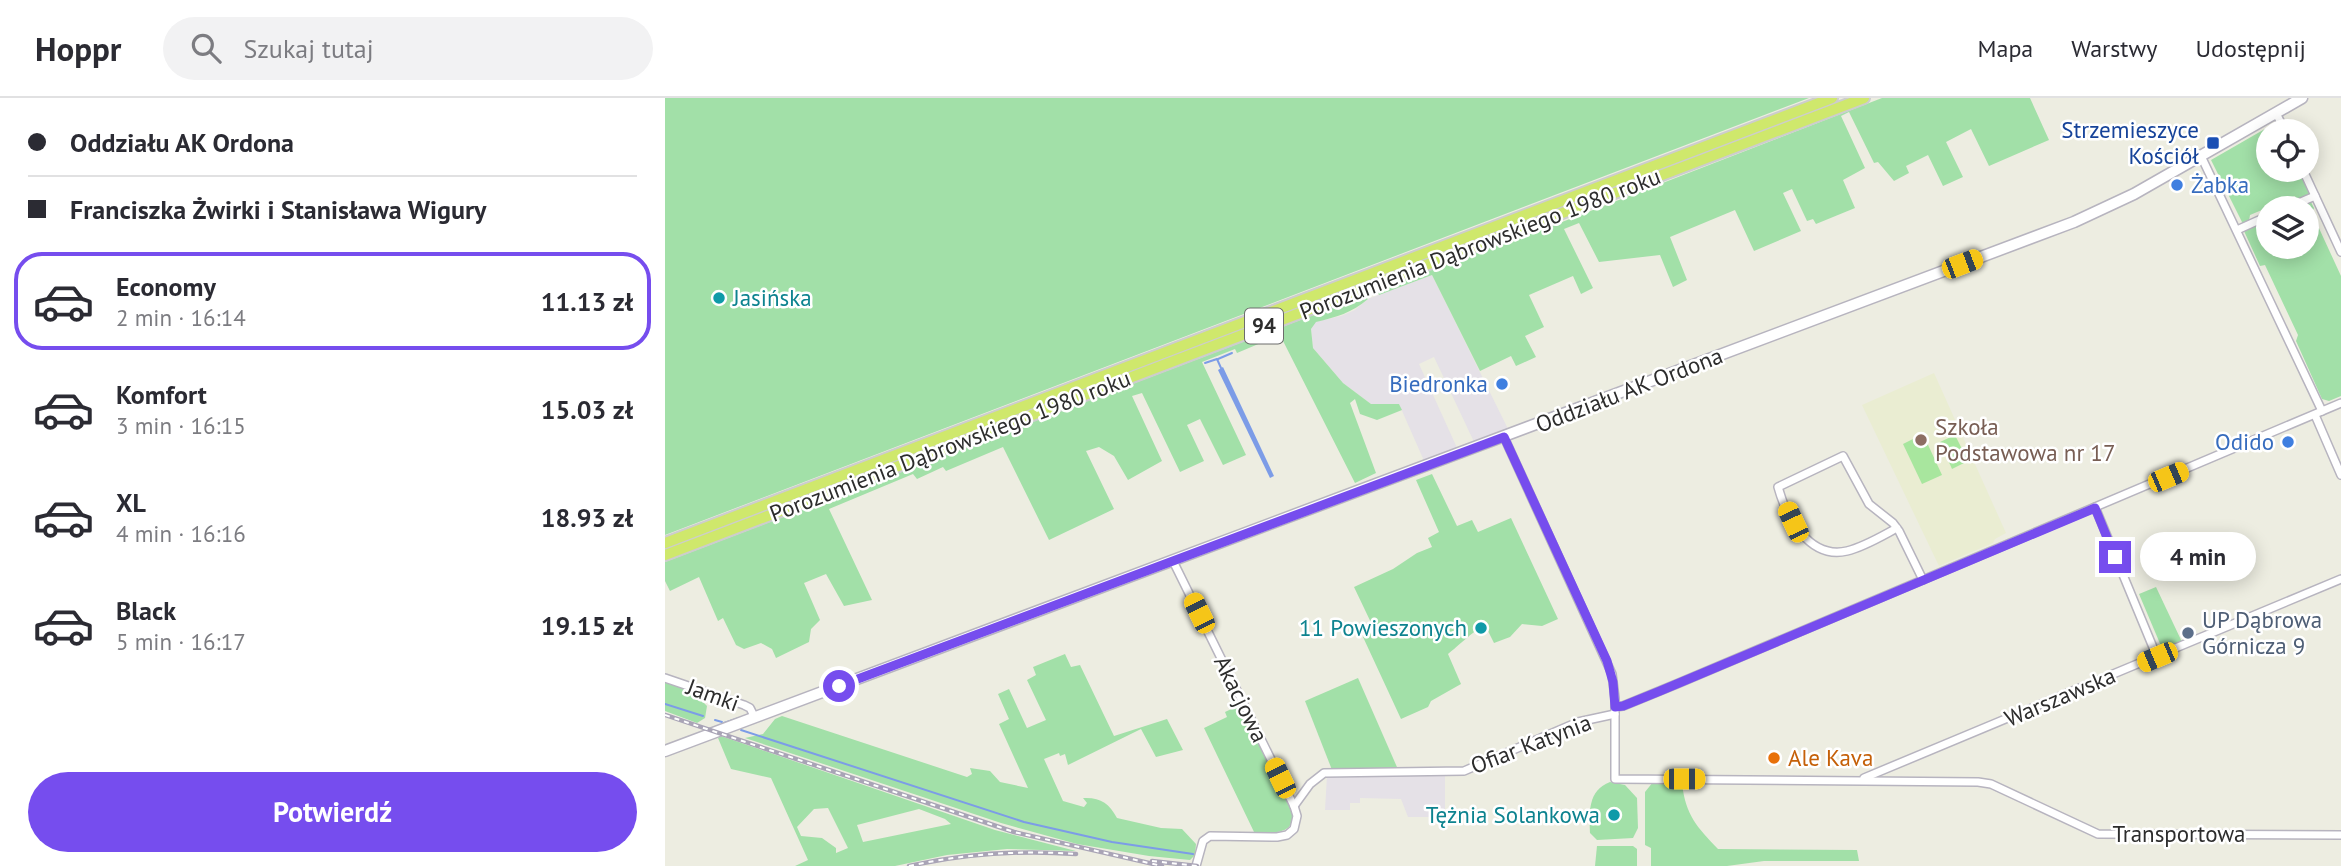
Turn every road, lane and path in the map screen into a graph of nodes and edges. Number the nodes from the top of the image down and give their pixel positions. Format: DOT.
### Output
graph roads {
  1 [pos="1832,98"];
  2 [pos="1864,98"];
  3 [pos="2302,98"];
  4 [pos="2276,113"];
  5 [pos="2279,119"];
  6 [pos="2201,156"];
  7 [pos="2309,182"];
  8 [pos="2315,196"];
  9 [pos="2319,205"];
  10 [pos="2256,221"];
  11 [pos="2237,230"];
  12 [pos="2341,252"];
  13 [pos="2341,403"];
  14 [pos="2319,413"];
  15 [pos="1504,437"];
  16 [pos="2341,475"];
  17 [pos="2095,508"];
  18 [pos="1897,528"];
  19 [pos="665,543"];
  20 [pos="665,555"];
  21 [pos="1173,561"];
  22 [pos="2341,579"];
  23 [pos="1923,580"];
  24 [pos="2157,657"];
  25 [pos="665,678"];
  26 [pos="1615,710"];
  27 [pos="755,718"];
  28 [pos="665,751"];
  29 [pos="1896,765"];
  30 [pos="1861,780"];
  31 [pos="1900,781"];
  32 [pos="1294,806"];
  33 [pos="2341,835"];
  34 [pos="1196,866"];
  1 -- 19 [label="main road, Porozumienia Dąbrowskiego 1980 roku / 94"];
  2 -- 20 [label="main road, Porozumienia Dąbrowskiego 1980 roku / 94"];
  3 -- 4 [label="street, Oddziału AK Ordona"];
  4 -- 5 [label="street"];
  4 -- 6 [label="street, Oddziału AK Ordona"];
  6 -- 11 [label="street"];
  6 -- 15 [label="street, Oddziału AK Ordona"];
  7 -- 8 [label="street"];
  9 -- 12 [label="street"];
  10 -- 11 [label="street"];
  11 -- 14 [label="street"];
  13 -- 14 [label="street, Ofiar Katynia"];
  14 -- 16 [label="street"];
  14 -- 17 [label="street, Ofiar Katynia"];
  15 -- 21 [label="street, Oddziału AK Ordona"];
  15 -- 26 [label="street"];
  17 -- 23 [label="street, Ofiar Katynia"];
  17 -- 24 [label="street"];
  18 -- 18 [label="street"];
  18 -- 23 [label="street"];
  21 -- 27 [label="street, Oddziału AK Ordona"];
  21 -- 32 [label="street, Akacjowa"];
  22 -- 24 [label="street, Warszawska"];
  23 -- 26 [label="street, Ofiar Katynia"];
  24 -- 29 [label="street, Warszawska"];
  25 -- 27 [label="street, Jamki"];
  26 -- 30 [label="street, Warszawska"];
  26 -- 32 [label="street, Ofiar Katynia"];
  27 -- 28 [label="street, Oddziału AK Ordona"];
  29 -- 30 [label="street, Warszawska"];
  29 -- 31 [label="street"];
  30 -- 31 [label="street, Transportowa"];
  31 -- 33 [label="street, Transportowa"];
  32 -- 34 [label="street"];
}
